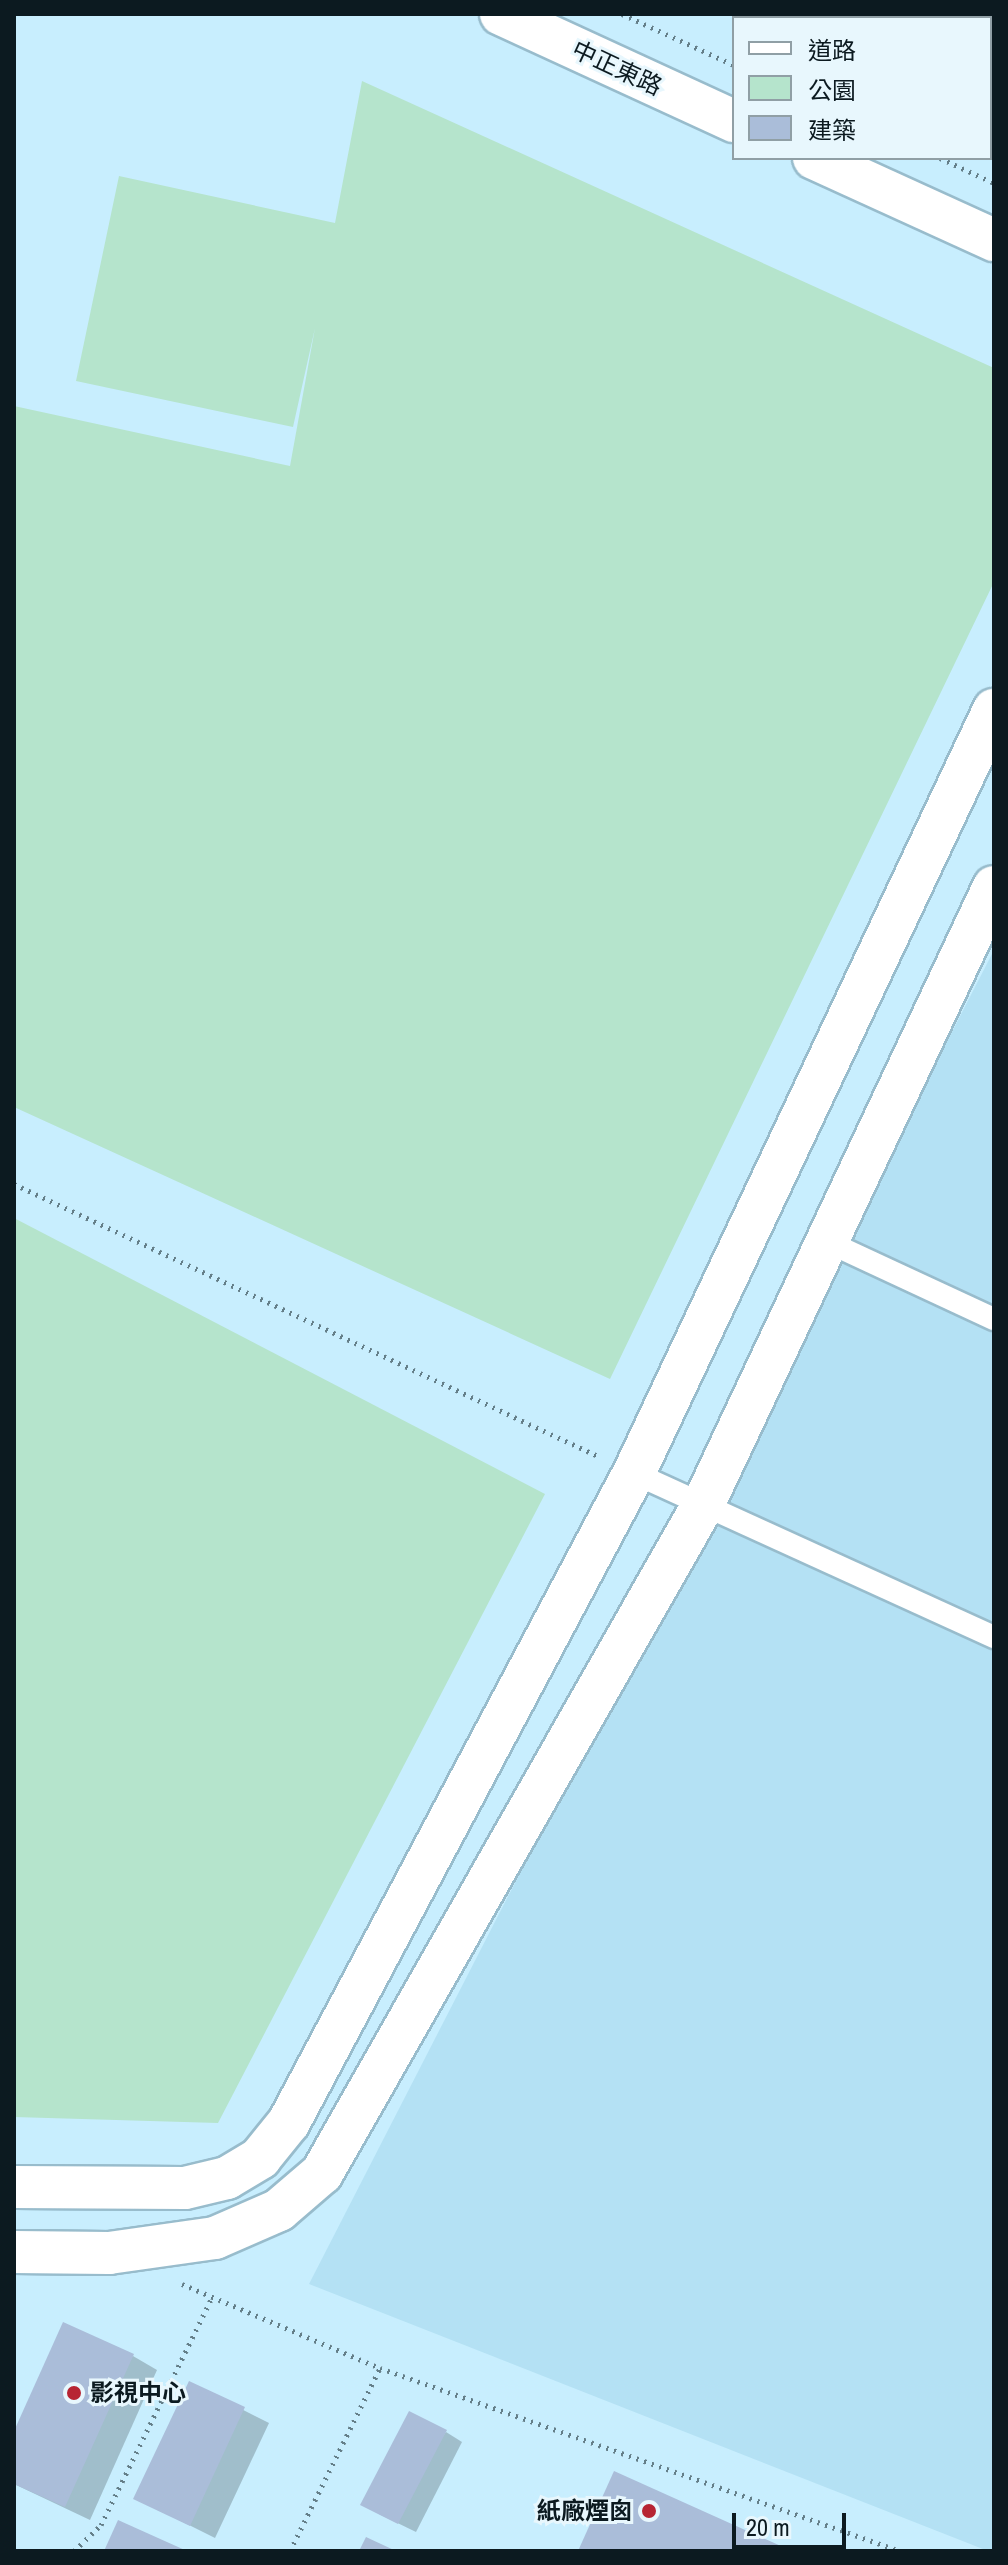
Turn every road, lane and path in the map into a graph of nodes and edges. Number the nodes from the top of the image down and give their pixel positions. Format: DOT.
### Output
graph roads {
  1 [pos="501,14"];
  2 [pos="622,14"];
  3 [pos="732,64"];
  4 [pos="732,120"];
  5 [pos="818,160"];
  6 [pos="944,160"];
  7 [pos="994,183"];
  8 [pos="994,240"];
  9 [pos="994,710"];
  10 [pos="994,887"];
  11 [pos="14,1184"];
  12 [pos="828,1242"];
  13 [pos="994,1319"];
  14 [pos="634,1473"];
  15 [pos="703,1505"];
  16 [pos="994,1637"];
  17 [pos="14,2187"];
  18 [pos="14,2252"];
  19 [pos="168,2278"];
  20 [pos="212,2297"];
  21 [pos="380,2368"];
  22 [pos="74,2551"];
  23 [pos="290,2551"];
  24 [pos="900,2551"];
  1 -- 4 [label="street, 中正東路"];
  2 -- 3 [label="path"];
  5 -- 8 [label="street"];
  6 -- 7 [label="path"];
  9 -- 14 [label="street"];
  10 -- 12 [label="street"];
  11 -- 14 [label="path"];
  12 -- 13 [label="lane"];
  12 -- 15 [label="street"];
  14 -- 15 [label="lane"];
  14 -- 17 [label="street"];
  15 -- 16 [label="lane"];
  15 -- 18 [label="street"];
  19 -- 20 [label="path"];
  20 -- 21 [label="path"];
  20 -- 22 [label="path"];
  21 -- 23 [label="path"];
  21 -- 24 [label="path"];
}
